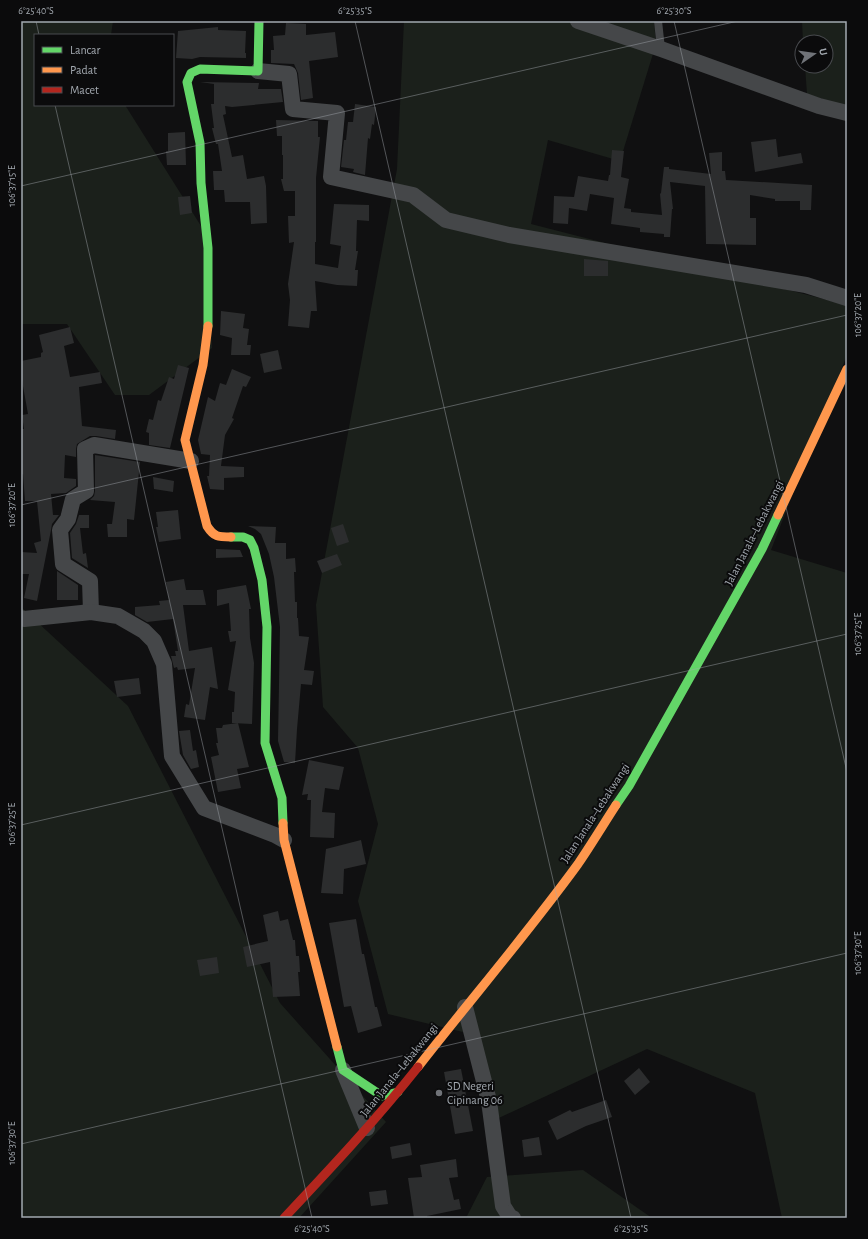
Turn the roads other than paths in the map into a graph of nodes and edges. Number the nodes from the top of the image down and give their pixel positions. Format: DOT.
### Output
graph roads {
  1 [pos="259,21"];
  2 [pos="578,21"];
  3 [pos="658,21"];
  4 [pos="661,49"];
  5 [pos="258,71"];
  6 [pos="847,114"];
  7 [pos="847,298"];
  8 [pos="847,370"];
  9 [pos="843,390"];
  10 [pos="191,461"];
  11 [pos="91,612"];
  12 [pos="21,618"];
  13 [pos="284,840"];
  14 [pos="465,1007"];
  15 [pos="343,1070"];
  16 [pos="398,1092"];
  17 [pos="367,1128"];
  18 [pos="284,1218"];
  19 [pos="513,1218"];
  1 -- 5 [label="street"];
  2 -- 4 [label="street"];
  3 -- 4 [label="lane"];
  4 -- 6 [label="street"];
  5 -- 7 [label="street"];
  5 -- 10 [label="street"];
  8 -- 9 [label="street, Jalan Janala–Lebakwangi"];
  9 -- 14 [label="street, Jalan Janala–Lebakwangi"];
  10 -- 11 [label="street"];
  10 -- 13 [label="street"];
  11 -- 12 [label="street"];
  11 -- 13 [label="street"];
  13 -- 15 [label="street"];
  14 -- 16 [label="street, Jalan Janala–Lebakwangi"];
  14 -- 19 [label="street"];
  15 -- 16 [label="street"];
  15 -- 17 [label="street"];
  16 -- 17 [label="street, Jalan Janala–Lebakwangi"];
  17 -- 18 [label="street, Jalan Janala–Lebakwangi"];
}
